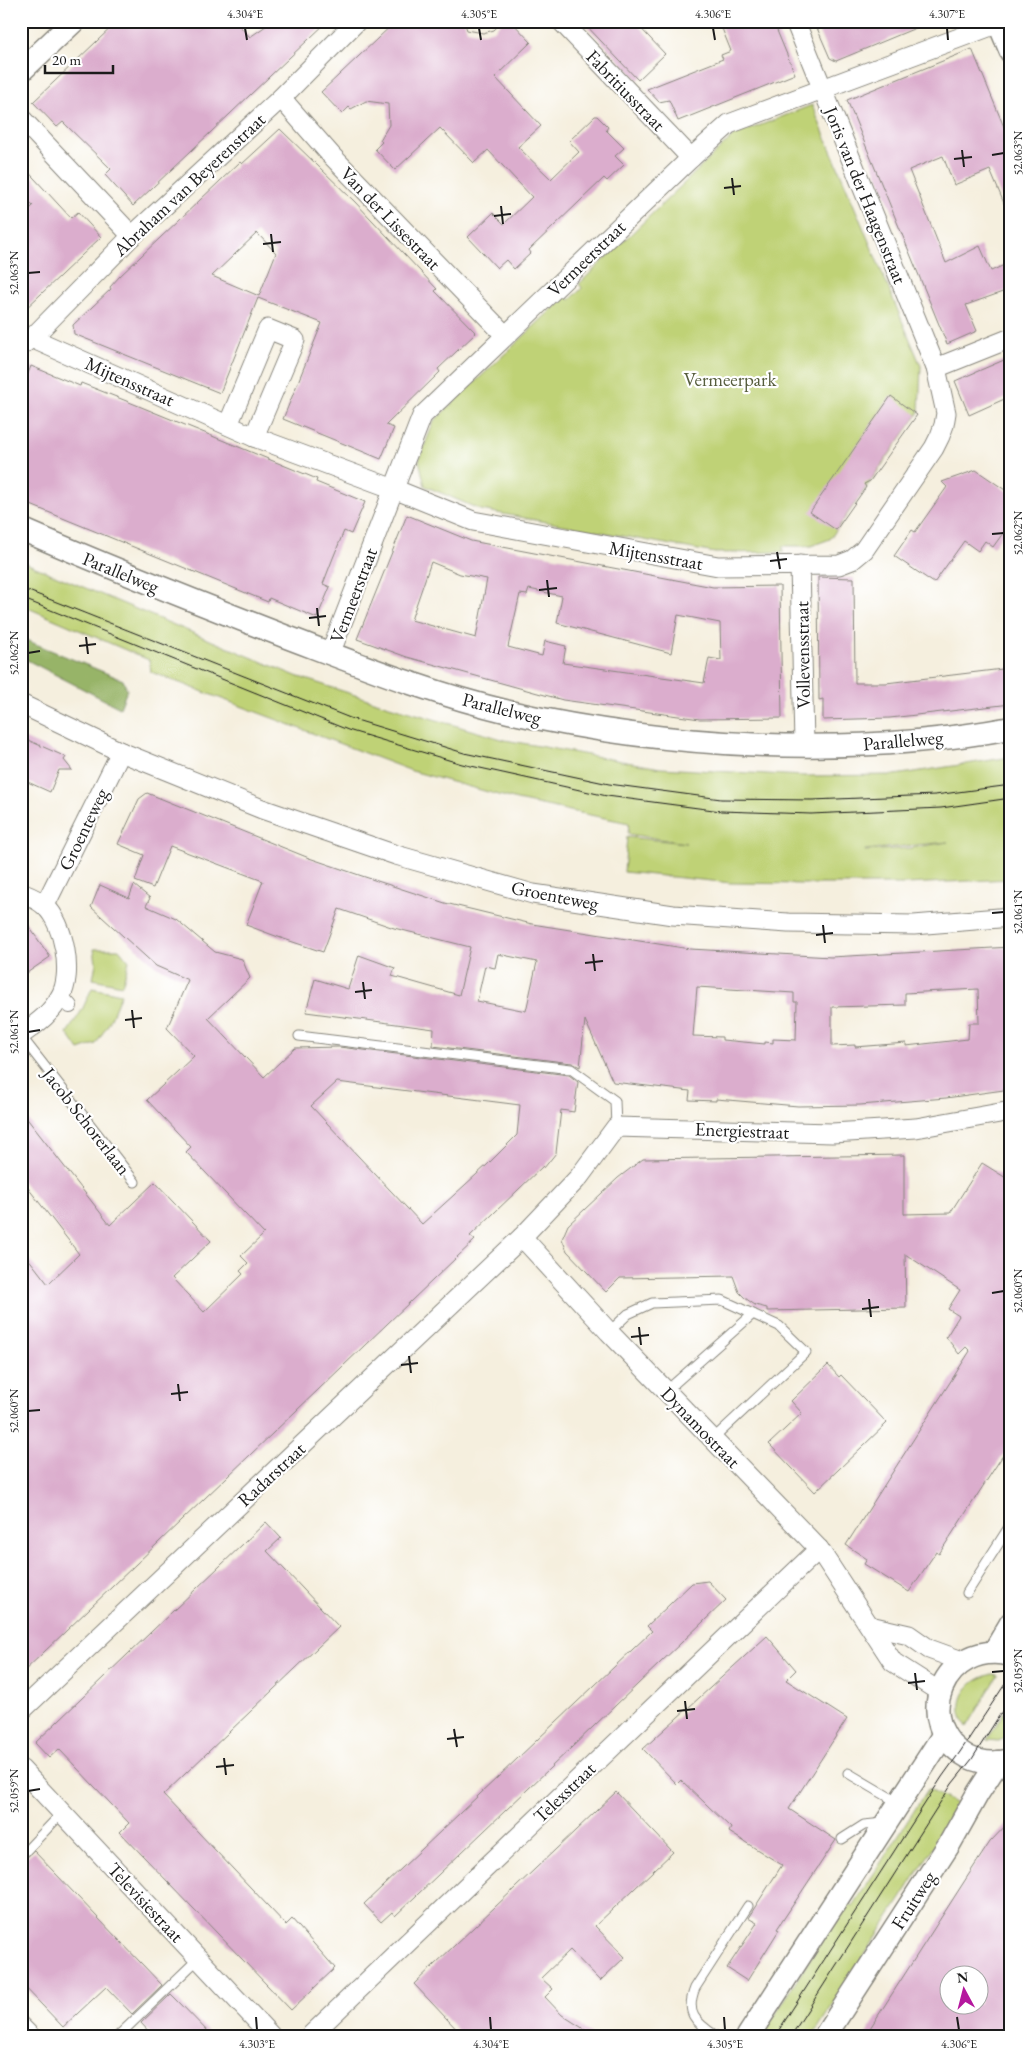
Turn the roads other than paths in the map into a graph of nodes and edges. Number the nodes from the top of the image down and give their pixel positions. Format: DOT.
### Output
graph roads {
  1 [pos="74,21"];
  2 [pos="357,21"];
  3 [pos="561,21"];
  4 [pos="795,21"];
  5 [pos="999,22"];
  6 [pos="1011,52"];
  7 [pos="21,71"];
  8 [pos="823,89"];
  9 [pos="281,98"];
  10 [pos="21,118"];
  11 [pos="691,158"];
  12 [pos="132,236"];
  13 [pos="505,335"];
  14 [pos="1011,338"];
  15 [pos="27,341"];
  16 [pos="936,368"];
  17 [pos="228,425"];
  18 [pos="254,437"];
  19 [pos="394,489"];
  20 [pos="21,529"];
  21 [pos="800,565"];
  22 [pos="330,654"];
  23 [pos="21,704"];
  24 [pos="1011,728"];
  25 [pos="804,744"];
  26 [pos="121,752"];
  27 [pos="21,893"];
  28 [pos="45,905"];
  29 [pos="1011,917"];
  30 [pos="21,1035"];
  31 [pos="299,1036"];
  32 [pos="1011,1111"];
  33 [pos="616,1127"];
  34 [pos="135,1182"];
  35 [pos="522,1237"];
  36 [pos="752,1314"];
  37 [pos="609,1332"];
  38 [pos="666,1391"];
  39 [pos="713,1440"];
  40 [pos="1011,1524"];
  41 [pos="819,1549"];
  42 [pos="967,1593"];
  43 [pos="1011,1623"];
  44 [pos="870,1626"];
  45 [pos="1002,1654"];
  46 [pos="962,1661"];
  47 [pos="940,1692"];
  48 [pos="21,1711"];
  49 [pos="944,1734"];
  50 [pos="1005,1761"];
  51 [pos="21,1770"];
  52 [pos="848,1774"];
  53 [pos="899,1803"];
  54 [pos="62,1813"];
  55 [pos="887,1822"];
  56 [pos="842,1839"];
  57 [pos="21,1856"];
  58 [pos="748,1906"];
  59 [pos="199,1958"];
  60 [pos="21,2020"];
  61 [pos="37,2036"];
  62 [pos="118,2036"];
  63 [pos="271,2036"];
  64 [pos="310,2036"];
  65 [pos="716,2036"];
  66 [pos="748,2036"];
  67 [pos="825,2036"];
  1 -- 7 [label="street"];
  2 -- 9 [label="street, Abraham van Beyerenstraat"];
  3 -- 11 [label="street, Fabritiusstraat"];
  4 -- 8 [label="street, Joris van der Haagenstraat"];
  5 -- 6 [label="street"];
  5 -- 8 [label="street, Vermeerstraat"];
  8 -- 11 [label="street, Vermeerstraat"];
  8 -- 16 [label="street, Joris van der Haagenstraat"];
  9 -- 12 [label="street, Abraham van Beyerenstraat"];
  9 -- 13 [label="street, Van der Lissestraat"];
  10 -- 12 [label="street"];
  11 -- 13 [label="street, Vermeerstraat"];
  12 -- 15 [label="street, Abraham van Beyerenstraat"];
  13 -- 19 [label="street, Vermeerstraat"];
  14 -- 16 [label="street"];
  15 -- 17 [label="street, Mijtensstraat"];
  16 -- 21 [label="street, Mijtensstraat"];
  17 -- 18 [label="street, Mijtensstraat"];
  17 -- 18 [label="street"];
  18 -- 19 [label="street, Mijtensstraat"];
  19 -- 21 [label="street, Mijtensstraat"];
  19 -- 22 [label="street, Vermeerstraat"];
  20 -- 22 [label="street, Parallelweg"];
  21 -- 25 [label="street, Vollevensstraat"];
  22 -- 25 [label="street, Parallelweg"];
  23 -- 26 [label="street, Groenteweg"];
  24 -- 25 [label="street, Parallelweg"];
  26 -- 28 [label="street, Groenteweg"];
  26 -- 29 [label="street, Groenteweg"];
  27 -- 28 [label="street"];
  28 -- 30 [label="street, Jacob Schorerlaan"];
  30 -- 34 [label="lane, Jacob Schorerlaan"];
  31 -- 33 [label="lane"];
  32 -- 33 [label="street, Energiestraat"];
  33 -- 35 [label="street"];
  35 -- 37 [label="street, Dynamostraat"];
  35 -- 48 [label="street, Radarstraat"];
  36 -- 37 [label="lane"];
  36 -- 38 [label="lane"];
  36 -- 39 [label="lane"];
  37 -- 38 [label="street, Dynamostraat"];
  38 -- 39 [label="street, Dynamostraat"];
  39 -- 41 [label="street, Dynamostraat"];
  40 -- 42 [label="lane"];
  41 -- 44 [label="street, Dynamostraat"];
  41 -- 64 [label="street, Telexstraat"];
  43 -- 45 [label="street"];
  44 -- 46 [label="street"];
  44 -- 47 [label="street, Dynamostraat"];
  45 -- 46 [label="street"];
  46 -- 47 [label="street"];
  47 -- 49 [label="street"];
  49 -- 50 [label="street"];
  49 -- 53 [label="street"];
  50 -- 67 [label="street, Fruitweg"];
  51 -- 54 [label="street, Televisiestraat"];
  52 -- 53 [label="lane"];
  53 -- 55 [label="street"];
  54 -- 57 [label="lane"];
  54 -- 59 [label="street, Televisiestraat"];
  55 -- 56 [label="lane"];
  55 -- 66 [label="street"];
  58 -- 65 [label="lane"];
  59 -- 62 [label="lane"];
  59 -- 63 [label="street, Televisiestraat"];
  60 -- 61 [label="lane"];
}
